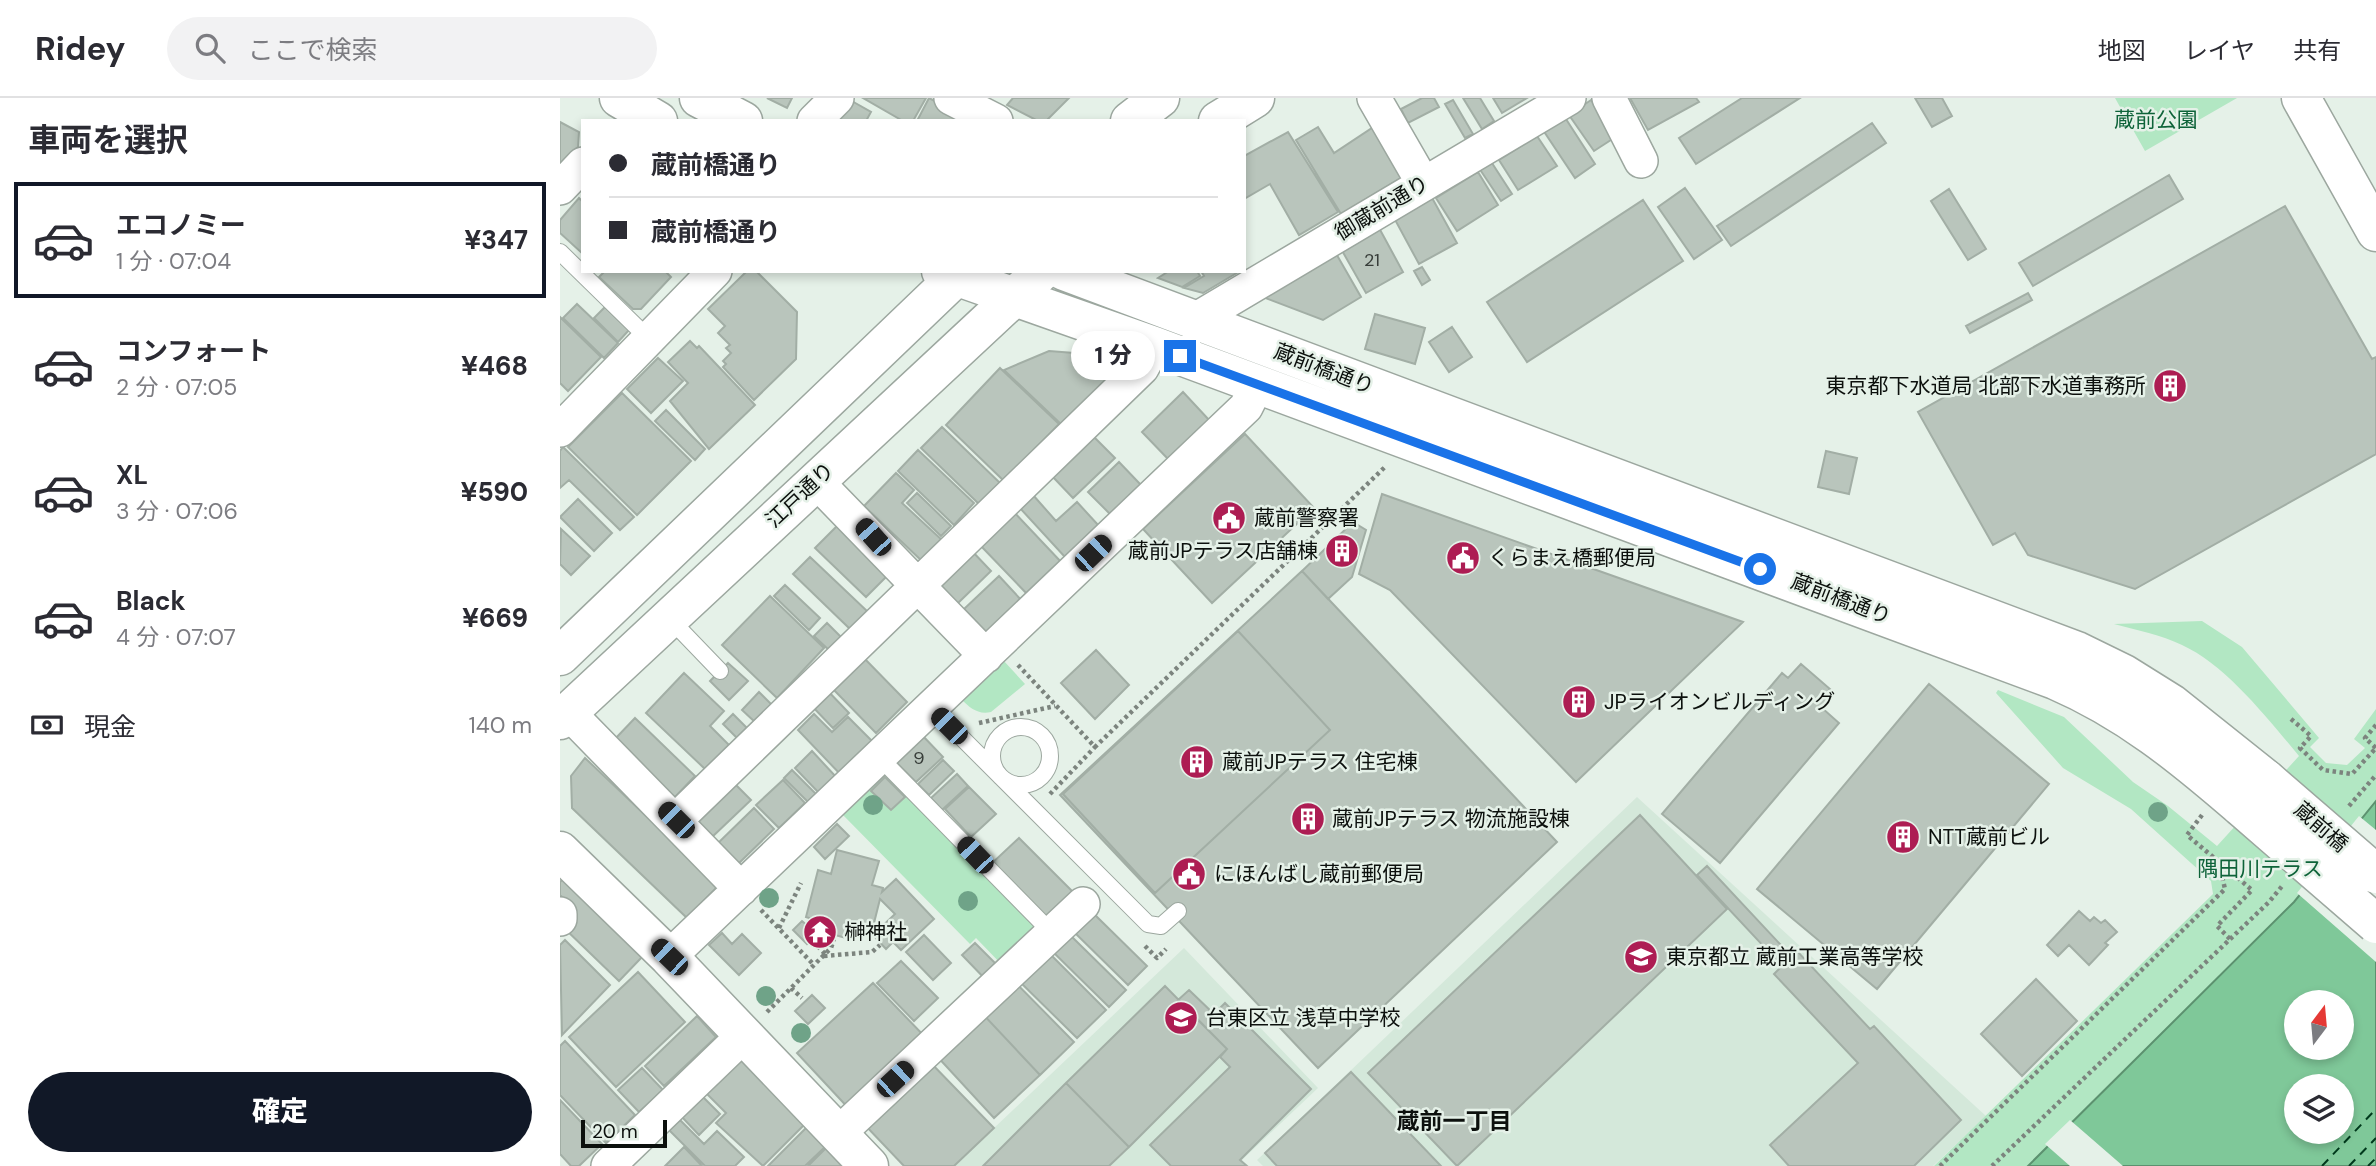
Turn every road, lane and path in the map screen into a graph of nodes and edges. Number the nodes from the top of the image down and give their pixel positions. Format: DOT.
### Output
graph roads {
  1 [pos="699,98"];
  2 [pos="837,98"];
  3 [pos="951,98"];
  4 [pos="1145,98"];
  5 [pos="1160,98"];
  6 [pos="1255,98"];
  7 [pos="1374,98"];
  8 [pos="1569,98"];
  9 [pos="1609,98"];
  10 [pos="2301,98"];
  11 [pos="739,119"];
  12 [pos="816,119"];
  13 [pos="992,119"];
  14 [pos="1123,119"];
  15 [pos="1133,119"];
  16 [pos="1221,119"];
  17 [pos="1641,161"];
  18 [pos="581,166"];
  19 [pos="1423,183"];
  20 [pos="560,188"];
  21 [pos="2376,232"];
  22 [pos="560,253"];
  23 [pos="713,273"];
  24 [pos="953,273"];
  25 [pos="1040,273"];
  26 [pos="1069,273"];
  27 [pos="1013,298"];
  28 [pos="1195,320"];
  29 [pos="649,340"];
  30 [pos="1154,346"];
  31 [pos="1257,385"];
  32 [pos="560,430"];
  33 [pos="1393,458"];
  34 [pos="816,481"];
  35 [pos="916,585"];
  36 [pos="669,618"];
  37 [pos="992,650"];
  38 [pos="560,656"];
  39 [pos="720,671"];
  40 [pos="938,702"];
  41 [pos="1056,706"];
  42 [pos="564,716"];
  43 [pos="2291,719"];
  44 [pos="2376,725"];
  45 [pos="1001,734"];
  46 [pos="967,743"];
  47 [pos="1095,747"];
  48 [pos="2376,748"];
  49 [pos="879,757"];
  50 [pos="1045,774"];
  51 [pos="2376,775"];
  52 [pos="1002,778"];
  53 [pos="2266,779"];
  54 [pos="1021,798"];
  55 [pos="1059,804"];
  56 [pos="2241,807"];
  57 [pos="2203,814"];
  58 [pos="2342,814"];
  59 [pos="676,820"];
  60 [pos="560,851"];
  61 [pos="2218,859"];
  62 [pos="2376,874"];
  63 [pos="801,883"];
  64 [pos="2285,883"];
  65 [pos="749,898"];
  66 [pos="1083,904"];
  67 [pos="770,909"];
  68 [pos="1178,911"];
  69 [pos="766,915"];
  70 [pos="2376,924"];
  71 [pos="779,928"];
  72 [pos="1052,933"];
  73 [pos="834,939"];
  74 [pos="2230,939"];
  75 [pos="813,941"];
  76 [pos="880,945"];
  77 [pos="824,955"];
  78 [pos="669,957"];
  79 [pos="814,965"];
  80 [pos="791,988"];
  81 [pos="802,998"];
  82 [pos="744,1035"];
  83 [pos="838,1134"];
  84 [pos="608,1166"];
  85 [pos="869,1166"];
  86 [pos="1940,1166"];
  87 [pos="1992,1166"];
  1 -- 11 [label="main road"];
  2 -- 12 [label="street"];
  3 -- 13 [label="street"];
  4 -- 14 [label="main road"];
  5 -- 15 [label="main road"];
  6 -- 16 [label="main road"];
  7 -- 19 [label="street"];
  8 -- 19 [label="street, 御蔵前通り"];
  9 -- 17 [label="street"];
  10 -- 21 [label="main road"];
  18 -- 20 [label="street"];
  19 -- 28 [label="street, 御蔵前通り"];
  22 -- 29 [label="lane"];
  23 -- 29 [label="street"];
  24 -- 27 [label="main road, 蔵前橋通り"];
  24 -- 38 [label="main road"];
  25 -- 27 [label="main road, 江戸通り"];
  26 -- 28 [label="main road, 蔵前橋通り"];
  27 -- 30 [label="main road, 蔵前橋通り"];
  27 -- 34 [label="main road, 江戸通り"];
  28 -- 53 [label="main road, 蔵前橋通り"];
  29 -- 32 [label="street"];
  30 -- 31 [label="main road, 蔵前橋通り"];
  30 -- 35 [label="street"];
  31 -- 37 [label="street"];
  31 -- 56 [label="main road, 蔵前橋通り"];
  33 -- 47 [label="path"];
  34 -- 35 [label="street"];
  34 -- 36 [label="main road, 江戸通り"];
  35 -- 37 [label="street"];
  35 -- 59 [label="street"];
  36 -- 39 [label="lane"];
  36 -- 42 [label="main road, 江戸通り"];
  37 -- 40 [label="street"];
  37 -- 41 [label="path"];
  40 -- 41 [label="path"];
  40 -- 46 [label="lane"];
  40 -- 49 [label="street"];
  41 -- 47 [label="path"];
  42 -- 59 [label="street"];
  43 -- 48 [label="path"];
  44 -- 48 [label="path"];
  45 -- 46 [label="lane"];
  45 -- 50 [label="lane"];
  45 -- 52 [label="lane"];
  46 -- 52 [label="lane"];
  47 -- 55 [label="path"];
  49 -- 65 [label="street"];
  49 -- 72 [label="lane"];
  50 -- 52 [label="lane"];
  50 -- 54 [label="lane"];
  51 -- 58 [label="path"];
  52 -- 54 [label="lane"];
  53 -- 62 [label="main road, 蔵前橋, bridge"];
  54 -- 68 [label="lane"];
  56 -- 70 [label="main road, 蔵前橋, bridge"];
  57 -- 61 [label="path"];
  59 -- 65 [label="street"];
  60 -- 78 [label="main road"];
  61 -- 74 [label="path"];
  61 -- 86 [label="path"];
  63 -- 71 [label="path"];
  64 -- 74 [label="path"];
  65 -- 69 [label="path"];
  65 -- 78 [label="street"];
  66 -- 72 [label="street"];
  67 -- 69 [label="path"];
  69 -- 71 [label="path"];
  71 -- 79 [label="path"];
  72 -- 83 [label="street"];
  73 -- 77 [label="path"];
  74 -- 87 [label="path"];
  75 -- 77 [label="path"];
  76 -- 77 [label="path"];
  77 -- 79 [label="path"];
  78 -- 82 [label="main road"];
  79 -- 80 [label="path"];
  80 -- 81 [label="path"];
  80 -- 82 [label="path"];
  82 -- 83 [label="main road"];
  82 -- 84 [label="street"];
  83 -- 85 [label="main road"];
}
